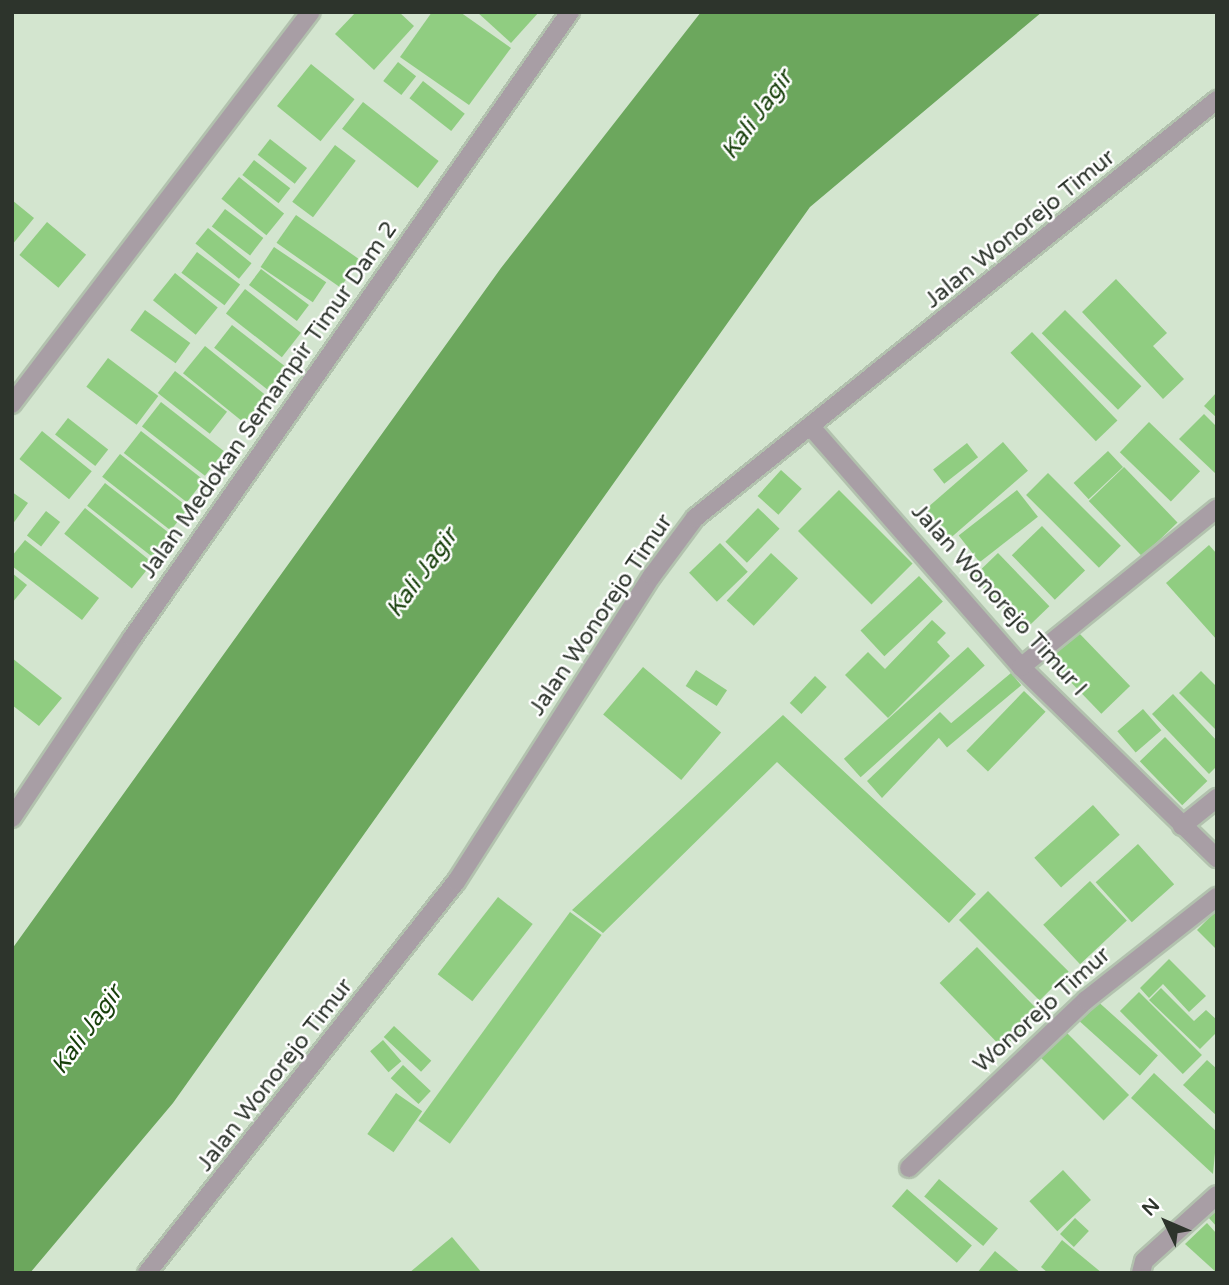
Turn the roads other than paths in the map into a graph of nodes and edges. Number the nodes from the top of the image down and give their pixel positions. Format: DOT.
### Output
graph roads {
  1 [pos="311,12"];
  2 [pos="570,12"];
  3 [pos="1217,100"];
  4 [pos="12,404"];
  5 [pos="811,427"];
  6 [pos="1217,508"];
  7 [pos="1021,667"];
  8 [pos="1217,798"];
  9 [pos="12,818"];
  10 [pos="1182,826"];
  11 [pos="1217,858"];
  12 [pos="1217,897"];
  13 [pos="909,1168"];
  14 [pos="1217,1195"];
  15 [pos="147,1273"];
  16 [pos="1140,1273"];
  1 -- 4 [label="street"];
  2 -- 9 [label="street, Jalan Medokan Semampir Timur Dam 2"];
  3 -- 5 [label="street, Jalan Wonorejo Timur"];
  5 -- 7 [label="street, Jalan Wonorejo Timur I"];
  5 -- 15 [label="street, Jalan Wonorejo Timur"];
  6 -- 7 [label="street"];
  7 -- 10 [label="street, Jalan Wonorejo Timur I"];
  8 -- 10 [label="street"];
  10 -- 11 [label="street, Jalan Wonorejo Timur I"];
  12 -- 13 [label="street, Wonorejo Timur"];
  14 -- 16 [label="street"];
}
